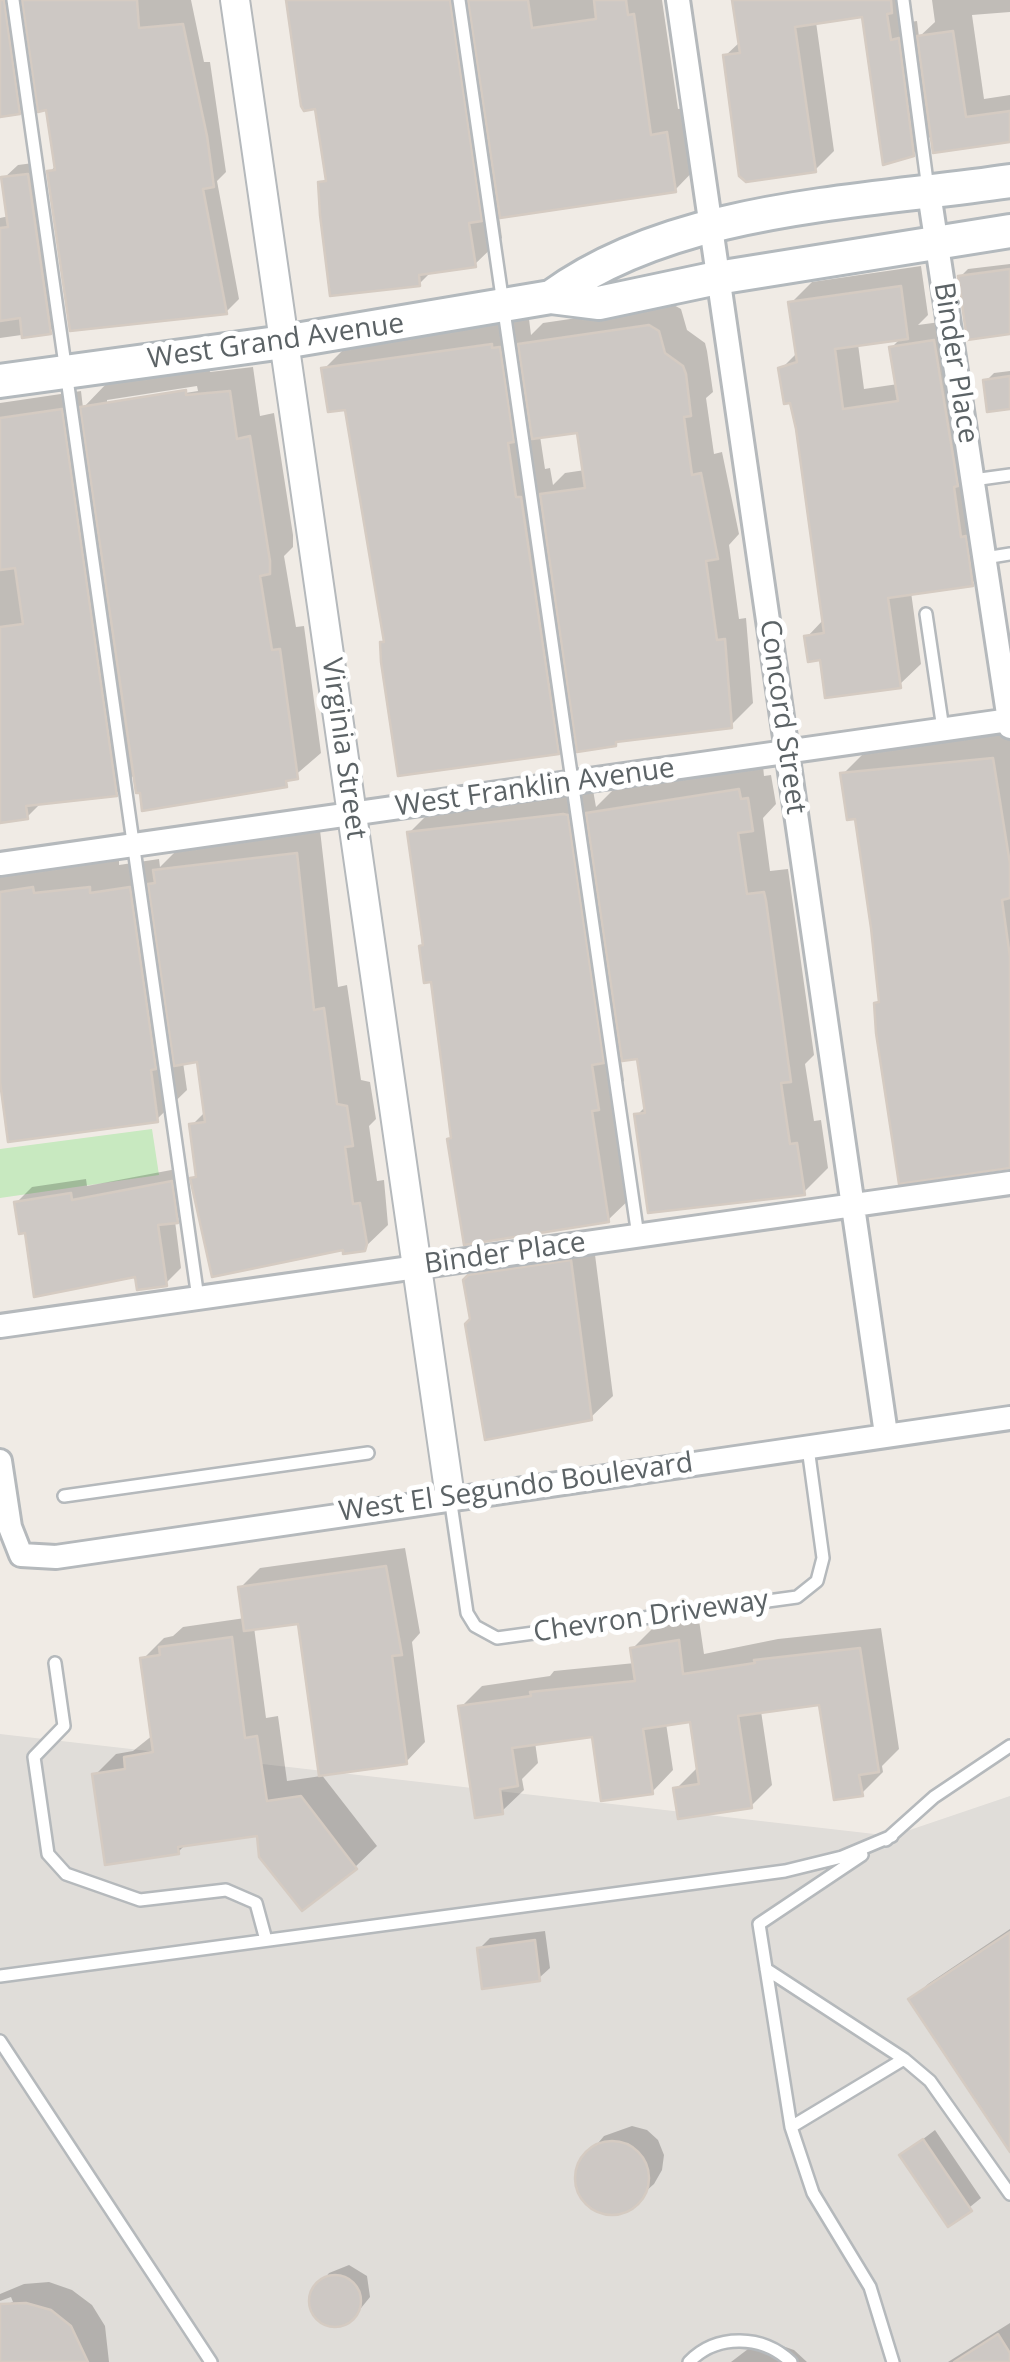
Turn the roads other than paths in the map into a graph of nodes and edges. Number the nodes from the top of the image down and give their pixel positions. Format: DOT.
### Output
graph roads {
  1 [pos="13,0"];
  2 [pos="235,0"];
  3 [pos="460,0"];
  4 [pos="678,0"];
  5 [pos="902,0"];
  6 [pos="1010,182"];
  7 [pos="929,193"];
  8 [pos="710,227"];
  9 [pos="1010,231"];
  10 [pos="937,240"];
  11 [pos="718,278"];
  12 [pos="550,297"];
  13 [pos="504,306"];
  14 [pos="284,342"];
  15 [pos="67,372"];
  16 [pos="0,381"];
  17 [pos="1010,475"];
  18 [pos="973,480"];
  19 [pos="1010,554"];
  20 [pos="985,558"];
  21 [pos="926,614"];
  22 [pos="1010,722"];
  23 [pos="943,730"];
  24 [pos="788,752"];
  25 [pos="572,783"];
  26 [pos="353,815"];
  27 [pos="133,846"];
  28 [pos="0,864"];
  29 [pos="1010,1183"];
  30 [pos="852,1205"];
  31 [pos="638,1236"];
  32 [pos="418,1267"];
  33 [pos="198,1298"];
  34 [pos="0,1326"];
  35 [pos="1010,1418"];
  36 [pos="886,1434"];
  37 [pos="808,1444"];
  38 [pos="368,1453"];
  39 [pos="0,1461"];
  40 [pos="64,1496"];
  41 [pos="450,1497"];
  42 [pos="54,1663"];
  43 [pos="1010,1746"];
  44 [pos="892,1836"];
  45 [pos="266,1940"];
  46 [pos="766,1970"];
  47 [pos="0,1976"];
  48 [pos="0,2041"];
  49 [pos="904,2059"];
  50 [pos="791,2127"];
  51 [pos="1010,2194"];
  52 [pos="211,2362"];
  53 [pos="688,2362"];
  54 [pos="791,2362"];
  55 [pos="893,2362"];
  1 -- 15 [label="lane"];
  2 -- 14 [label="street, Virginia Street"];
  3 -- 13 [label="lane"];
  4 -- 8 [label="street, Concord Street"];
  5 -- 7 [label="lane, Binder Place"];
  6 -- 7 [label="main road, West Grand Avenue"];
  7 -- 8 [label="main road, West Grand Avenue"];
  7 -- 10 [label="street, Binder Place"];
  8 -- 11 [label="street, Concord Street"];
  8 -- 12 [label="main road, West Grand Avenue"];
  9 -- 10 [label="main road, West Grand Avenue"];
  10 -- 11 [label="main road, West Grand Avenue"];
  10 -- 18 [label="street, Binder Place"];
  11 -- 12 [label="main road, West Grand Avenue"];
  11 -- 24 [label="street, Concord Street"];
  12 -- 13 [label="main road, West Grand Avenue"];
  13 -- 14 [label="main road, West Grand Avenue"];
  13 -- 25 [label="lane"];
  14 -- 15 [label="main road, West Grand Avenue"];
  14 -- 26 [label="street, Virginia Street"];
  15 -- 16 [label="main road, West Grand Avenue"];
  15 -- 27 [label="lane"];
  17 -- 18 [label="lane"];
  18 -- 20 [label="street, Binder Place"];
  19 -- 20 [label="lane"];
  20 -- 22 [label="street, Binder Place"];
  21 -- 23 [label="lane"];
  22 -- 23 [label="street, West Franklin Avenue"];
  23 -- 24 [label="street, West Franklin Avenue"];
  24 -- 25 [label="street, West Franklin Avenue"];
  24 -- 30 [label="street, Concord Street"];
  25 -- 26 [label="street, West Franklin Avenue"];
  25 -- 31 [label="lane"];
  26 -- 27 [label="street, West Franklin Avenue"];
  26 -- 32 [label="street, Virginia Street"];
  27 -- 28 [label="street, West Franklin Avenue"];
  27 -- 33 [label="lane"];
  29 -- 30 [label="street, Binder Place"];
  30 -- 31 [label="street, Binder Place"];
  30 -- 36 [label="street, Concord Street"];
  31 -- 32 [label="street, Binder Place"];
  32 -- 33 [label="street, Binder Place"];
  32 -- 41 [label="street, Virginia Street"];
  33 -- 34 [label="street, Binder Place"];
  35 -- 36 [label="street, West El Segundo Boulevard"];
  36 -- 37 [label="street, West El Segundo Boulevard"];
  37 -- 41 [label="street, West El Segundo Boulevard"];
  37 -- 41 [label="lane, Chevron Driveway"];
  38 -- 40 [label="lane"];
  39 -- 41 [label="street, West El Segundo Boulevard"];
  42 -- 45 [label="lane"];
  43 -- 44 [label="lane"];
  44 -- 45 [label="lane"];
  44 -- 46 [label="lane"];
  45 -- 47 [label="lane"];
  46 -- 49 [label="lane"];
  46 -- 50 [label="lane"];
  48 -- 52 [label="lane"];
  49 -- 50 [label="lane"];
  49 -- 51 [label="lane"];
  50 -- 55 [label="lane"];
  53 -- 54 [label="lane"];
}
